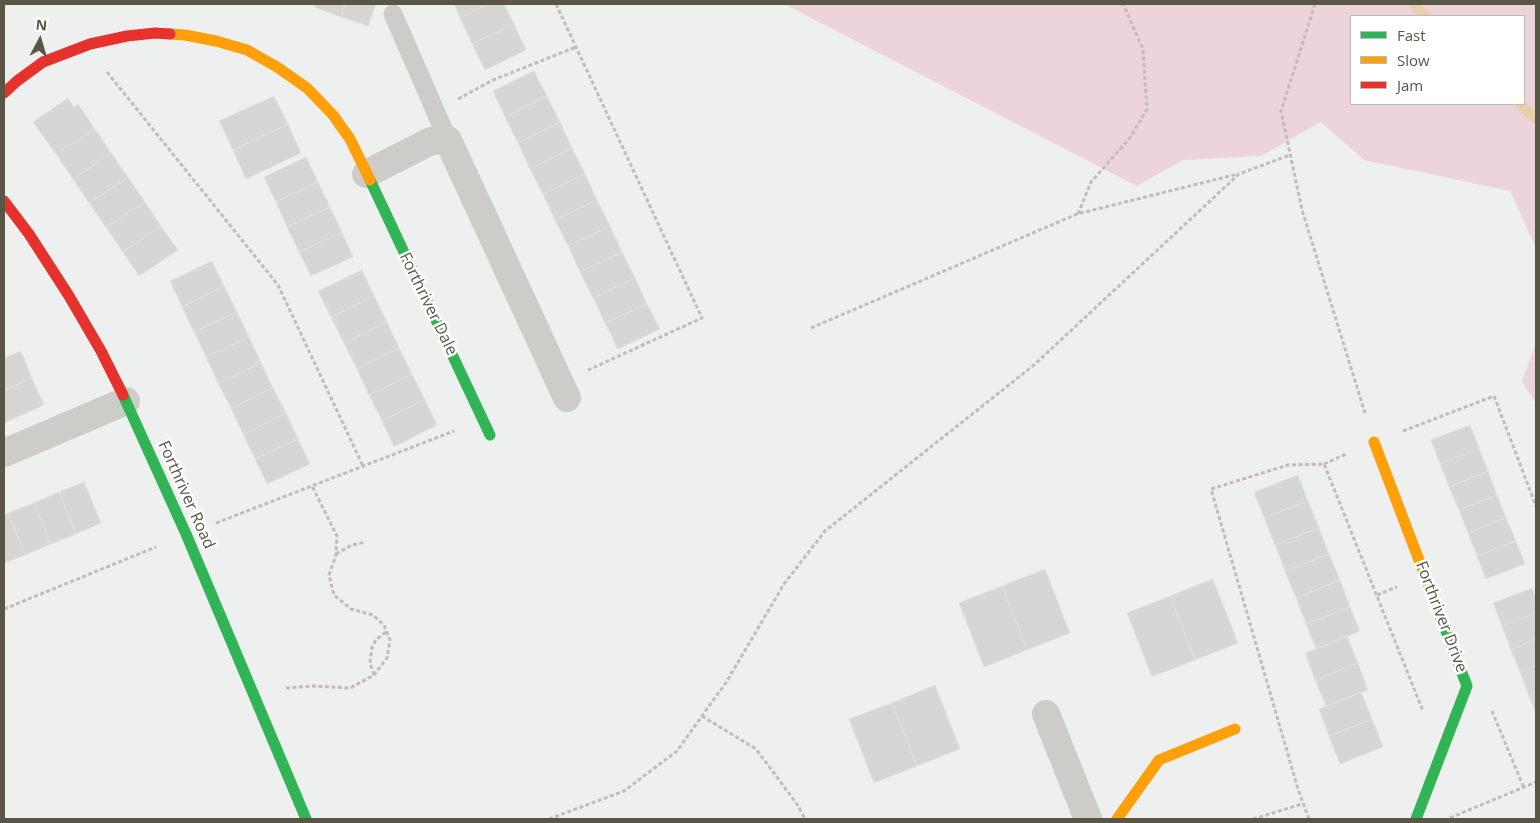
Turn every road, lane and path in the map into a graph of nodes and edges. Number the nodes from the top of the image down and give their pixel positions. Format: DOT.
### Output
graph roads {
  1 [pos="556,4"];
  2 [pos="1123,4"];
  3 [pos="1315,4"];
  4 [pos="394,14"];
  5 [pos="90,44"];
  6 [pos="576,46"];
  7 [pos="4,93"];
  8 [pos="458,100"];
  9 [pos="448,140"];
  10 [pos="1290,155"];
  11 [pos="366,174"];
  12 [pos="1239,174"];
  13 [pos="4,201"];
  14 [pos="1078,214"];
  15 [pos="810,328"];
  16 [pos="564,390"];
  17 [pos="126,401"];
  18 [pos="483,420"];
  19 [pos="490,435"];
  20 [pos="1374,442"];
  21 [pos="4,453"];
  22 [pos="363,466"];
  23 [pos="312,486"];
  24 [pos="1536,506"];
  25 [pos="186,534"];
  26 [pos="366,542"];
  27 [pos="336,555"];
  28 [pos="1393,589"];
  29 [pos="1377,595"];
  30 [pos="4,609"];
  31 [pos="386,631"];
  32 [pos="374,675"];
  33 [pos="1467,686"];
  34 [pos="253,690"];
  35 [pos="1423,711"];
  36 [pos="1046,714"];
  37 [pos="702,716"];
  38 [pos="1235,729"];
  39 [pos="1536,782"];
  40 [pos="1524,788"];
  41 [pos="1302,804"];
  42 [pos="306,819"];
  43 [pos="549,819"];
  44 [pos="805,819"];
  45 [pos="1088,819"];
  46 [pos="1117,819"];
  47 [pos="1253,819"];
  48 [pos="1309,819"];
  49 [pos="1416,819"];
  50 [pos="1447,819"];
  1 -- 6 [label="path"];
  2 -- 14 [label="path"];
  3 -- 10 [label="path"];
  4 -- 9 [label="lane"];
  5 -- 7 [label="street, Forthriver Dale"];
  5 -- 11 [label="street, Forthriver Dale"];
  5 -- 22 [label="path"];
  6 -- 8 [label="path"];
  6 -- 16 [label="path"];
  9 -- 11 [label="street"];
  9 -- 16 [label="street"];
  10 -- 12 [label="path"];
  10 -- 20 [label="path"];
  11 -- 18 [label="street, Forthriver Dale"];
  12 -- 14 [label="path"];
  12 -- 37 [label="path"];
  13 -- 17 [label="street, Forthriver Road"];
  14 -- 15 [label="path"];
  17 -- 21 [label="street"];
  17 -- 25 [label="street, Forthriver Road"];
  18 -- 19 [label="street, Forthriver Dale"];
  18 -- 22 [label="path"];
  20 -- 24 [label="path"];
  20 -- 33 [label="street, Forthriver Drive"];
  22 -- 23 [label="path"];
  23 -- 25 [label="path"];
  23 -- 27 [label="path"];
  25 -- 30 [label="path"];
  25 -- 34 [label="street, Forthriver Road"];
  26 -- 27 [label="path"];
  27 -- 31 [label="path"];
  28 -- 29 [label="path"];
  29 -- 35 [label="path"];
  29 -- 41 [label="path"];
  31 -- 32 [label="path"];
  31 -- 32 [label="path"];
  32 -- 34 [label="path"];
  33 -- 40 [label="path"];
  33 -- 49 [label="street, Forthriver Drive"];
  34 -- 42 [label="street, Forthriver Road"];
  36 -- 45 [label="street"];
  37 -- 43 [label="path"];
  37 -- 44 [label="path"];
  38 -- 46 [label="street"];
  39 -- 40 [label="path"];
  40 -- 50 [label="path"];
  41 -- 47 [label="path"];
  41 -- 48 [label="path"];
}
